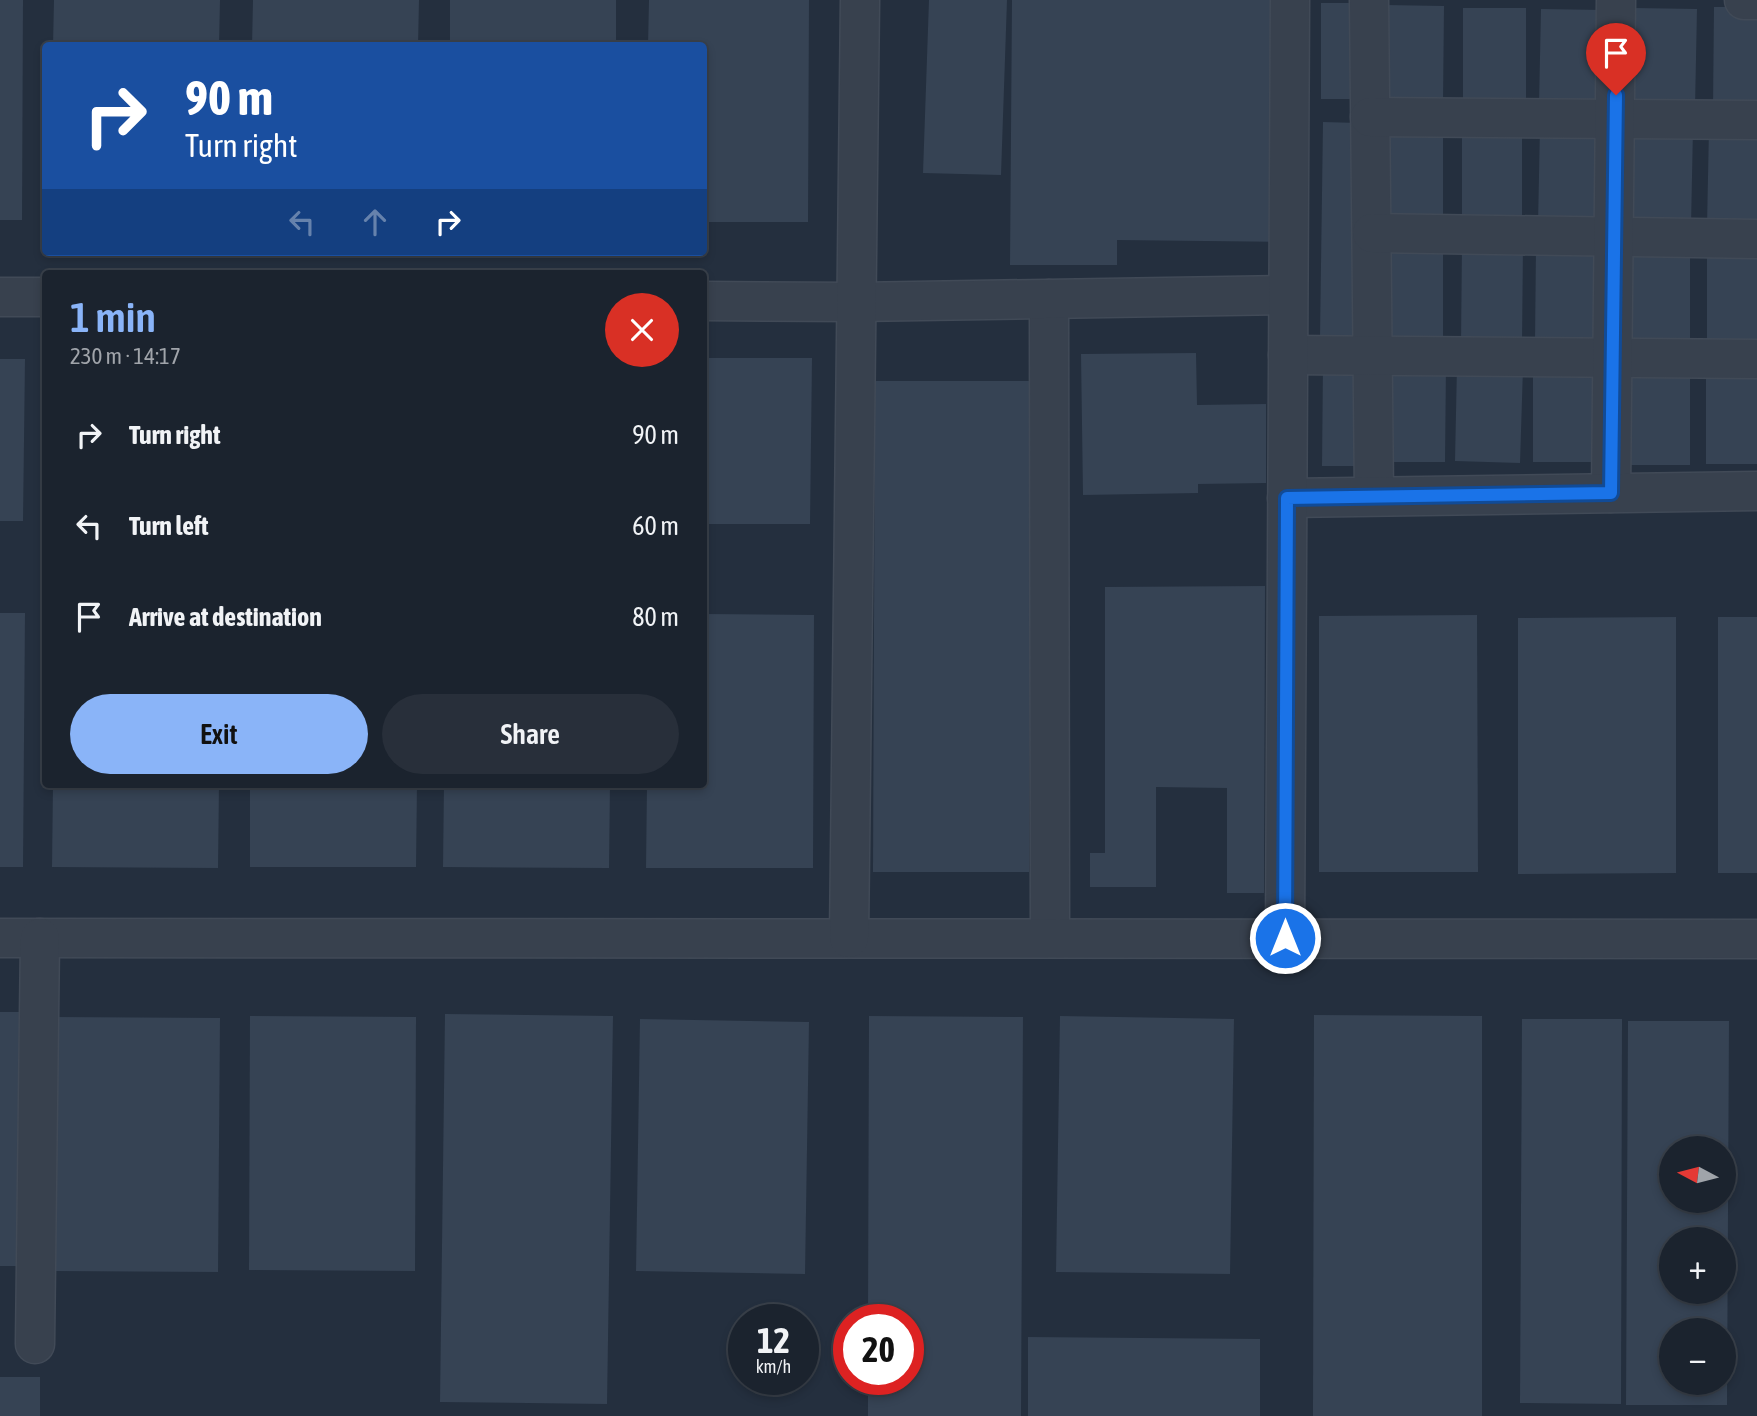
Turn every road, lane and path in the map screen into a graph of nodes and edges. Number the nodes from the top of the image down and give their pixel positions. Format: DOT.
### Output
graph roads {
  1 [pos="860,0"];
  2 [pos="1290,0"];
  3 [pos="1369,0"];
  4 [pos="1616,0"];
  5 [pos="1744,0"];
  6 [pos="1757,0"];
  7 [pos="1370,117"];
  8 [pos="1615,118"];
  9 [pos="1757,120"];
  10 [pos="1372,233"];
  11 [pos="1614,236"];
  12 [pos="1757,239"];
  13 [pos="1288,295"];
  14 [pos="0,297"];
  15 [pos="42,297"];
  16 [pos="1049,299"];
  17 [pos="707,301"];
  18 [pos="856,302"];
  19 [pos="1288,355"];
  20 [pos="1373,355"];
  21 [pos="1613,358"];
  22 [pos="1757,359"];
  23 [pos="1757,491"];
  24 [pos="1611,493"];
  25 [pos="1374,496"];
  26 [pos="1287,498"];
  27 [pos="0,937"];
  28 [pos="40,937"];
  29 [pos="849,938"];
  30 [pos="1051,938"];
  31 [pos="1285,938"];
  32 [pos="1757,939"];
  33 [pos="35,1344"];
  1 -- 18 [label="lane"];
  2 -- 13 [label="lane"];
  3 -- 7 [label="lane"];
  4 -- 8 [label="lane"];
  5 -- 6 [label="lane"];
  7 -- 8 [label="lane"];
  7 -- 10 [label="lane"];
  8 -- 9 [label="lane"];
  8 -- 11 [label="lane"];
  10 -- 11 [label="lane"];
  10 -- 20 [label="lane"];
  11 -- 12 [label="lane"];
  11 -- 21 [label="lane"];
  13 -- 16 [label="lane"];
  13 -- 19 [label="lane"];
  14 -- 15 [label="lane"];
  16 -- 18 [label="lane"];
  16 -- 30 [label="lane"];
  17 -- 18 [label="lane"];
  18 -- 29 [label="lane"];
  19 -- 20 [label="lane"];
  19 -- 26 [label="lane"];
  20 -- 21 [label="lane"];
  20 -- 25 [label="lane"];
  21 -- 22 [label="lane"];
  21 -- 24 [label="lane"];
  23 -- 24 [label="lane"];
  24 -- 25 [label="lane"];
  25 -- 26 [label="lane"];
  26 -- 31 [label="lane"];
  27 -- 28 [label="lane"];
  28 -- 29 [label="lane"];
  28 -- 33 [label="lane"];
  29 -- 30 [label="lane"];
  30 -- 31 [label="lane"];
  31 -- 32 [label="lane"];
}
